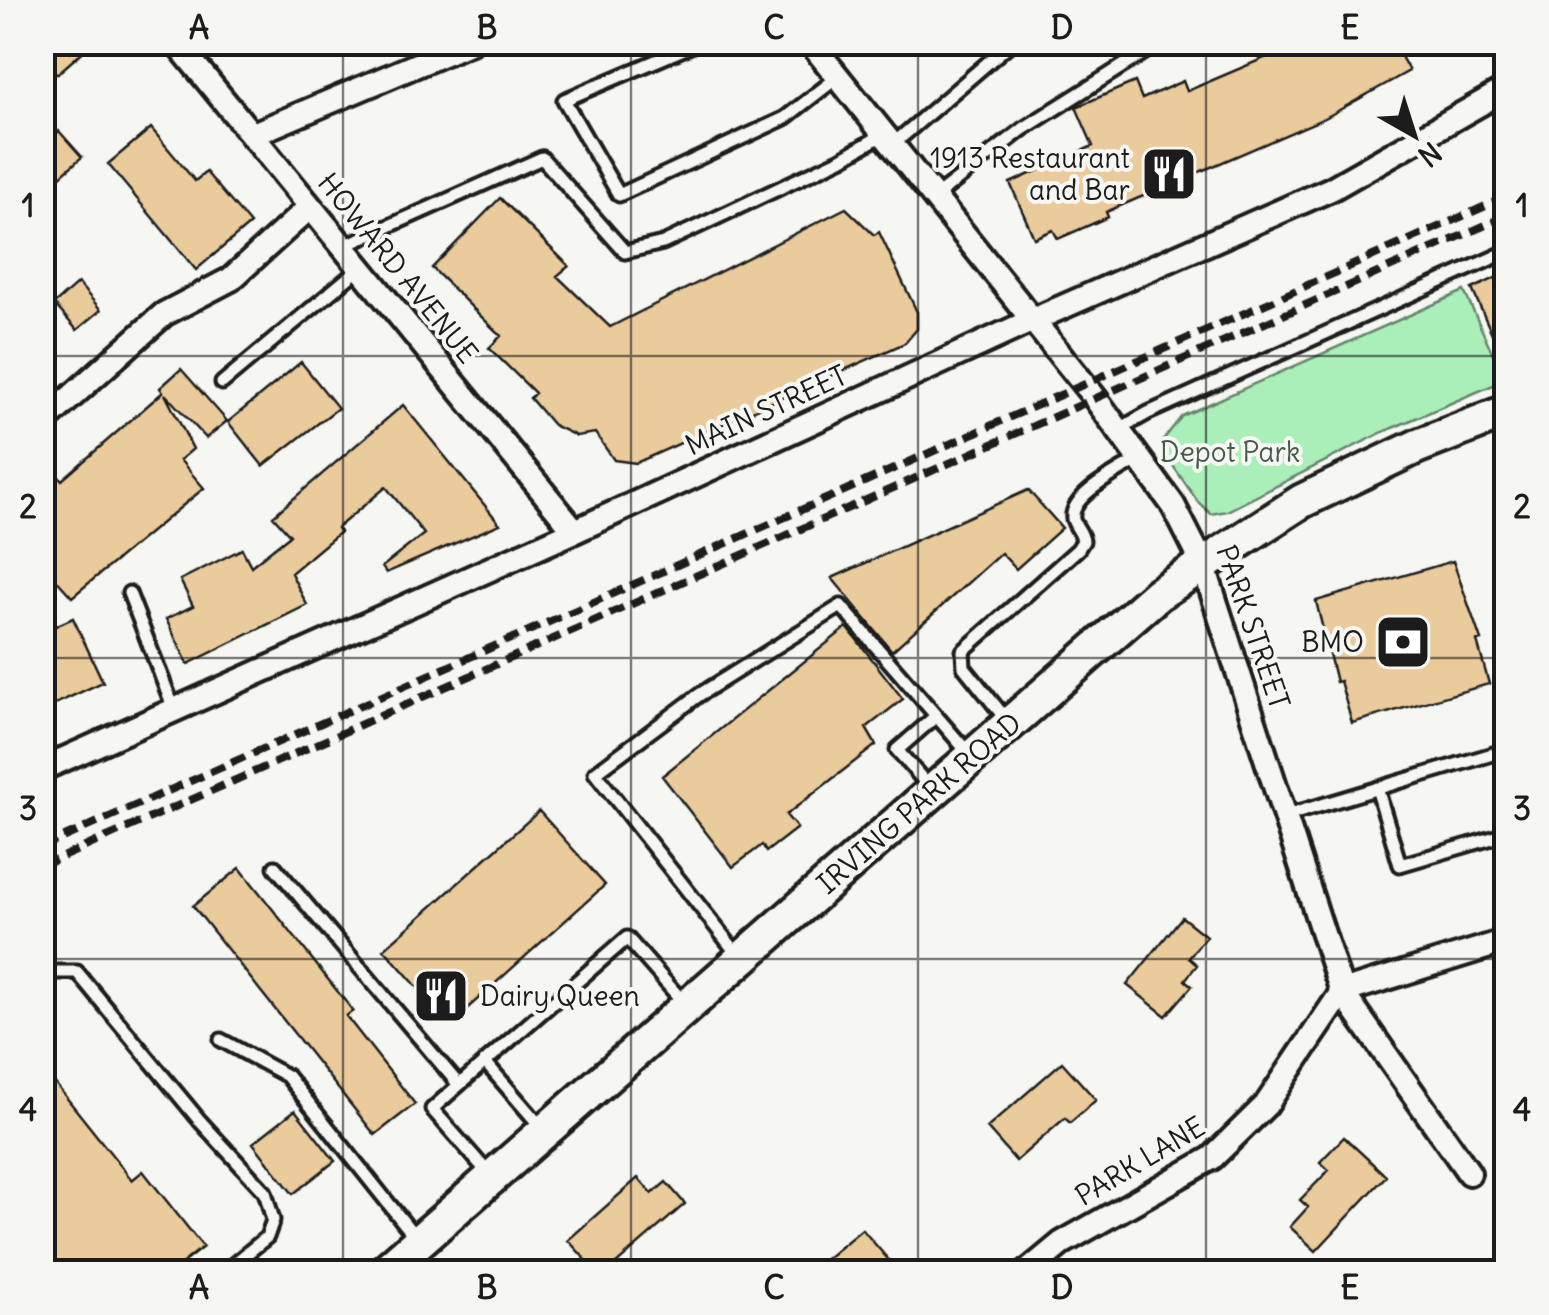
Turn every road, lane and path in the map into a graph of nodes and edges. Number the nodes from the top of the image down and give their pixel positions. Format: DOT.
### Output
graph roads {
  1 [pos="176,42"];
  2 [pos="471,42"];
  3 [pos="700,42"];
  4 [pos="810,42"];
  5 [pos="1012,42"];
  6 [pos="1161,42"];
  7 [pos="838,77"];
  8 [pos="1506,89"];
  9 [pos="252,135"];
  10 [pos="888,139"];
  11 [pos="935,197"];
  12 [pos="310,206"];
  13 [pos="342,247"];
  14 [pos="1506,252"];
  15 [pos="360,268"];
  16 [pos="1033,320"];
  17 [pos="222,383"];
  18 [pos="1506,412"];
  19 [pos="42,423"];
  20 [pos="1118,430"];
  21 [pos="1140,458"];
  22 [pos="574,531"];
  23 [pos="1203,564"];
  24 [pos="129,593"];
  25 [pos="174,709"];
  26 [pos="936,716"];
  27 [pos="1009,723"];
  28 [pos="1506,750"];
  29 [pos="971,756"];
  30 [pos="42,768"];
  31 [pos="1377,788"];
  32 [pos="932,790"];
  33 [pos="1285,816"];
  34 [pos="1506,834"];
  35 [pos="275,867"];
  36 [pos="1506,941"];
  37 [pos="741,958"];
  38 [pos="42,978"];
  39 [pos="1342,992"];
  40 [pos="686,1006"];
  41 [pos="221,1040"];
  42 [pos="484,1062"];
  43 [pos="459,1085"];
  44 [pos="545,1131"];
  45 [pos="1469,1173"];
  46 [pos="492,1177"];
  47 [pos="419,1242"];
  48 [pos="224,1272"];
  49 [pos="384,1272"];
  50 [pos="1026,1272"];
  1 -- 9 [label="street, HOWARD AVENUE"];
  2 -- 9 [label="street"];
  3 -- 7 [label="lane"];
  4 -- 7 [label="street, PARK STREET"];
  5 -- 10 [label="lane"];
  6 -- 11 [label="lane"];
  7 -- 10 [label="street, PARK STREET"];
  8 -- 16 [label="street, MAIN STREET"];
  9 -- 12 [label="street, HOWARD AVENUE"];
  10 -- 11 [label="street, PARK STREET"];
  10 -- 13 [label="lane"];
  11 -- 16 [label="street, PARK STREET"];
  12 -- 13 [label="street, HOWARD AVENUE"];
  12 -- 19 [label="street"];
  13 -- 15 [label="street, HOWARD AVENUE"];
  14 -- 20 [label="lane"];
  15 -- 17 [label="lane"];
  15 -- 22 [label="street, HOWARD AVENUE"];
  16 -- 20 [label="street, PARK STREET"];
  16 -- 22 [label="street, MAIN STREET"];
  18 -- 23 [label="main road, IRVING PARK ROAD"];
  20 -- 21 [label="street, PARK STREET"];
  21 -- 23 [label="street, PARK STREET"];
  21 -- 27 [label="lane"];
  22 -- 25 [label="street, MAIN STREET"];
  23 -- 27 [label="main road, IRVING PARK ROAD"];
  23 -- 33 [label="street, PARK STREET"];
  24 -- 25 [label="lane"];
  25 -- 30 [label="street, MAIN STREET"];
  26 -- 29 [label="lane"];
  26 -- 32 [label="lane"];
  26 -- 37 [label="lane"];
  27 -- 29 [label="main road, IRVING PARK ROAD"];
  28 -- 31 [label="lane"];
  29 -- 32 [label="main road, IRVING PARK ROAD"];
  31 -- 33 [label="lane"];
  31 -- 34 [label="lane"];
  32 -- 37 [label="main road, IRVING PARK ROAD"];
  33 -- 39 [label="street, PARK STREET"];
  35 -- 43 [label="lane"];
  36 -- 39 [label="street"];
  37 -- 40 [label="main road, IRVING PARK ROAD"];
  38 -- 48 [label="lane"];
  39 -- 45 [label="street, PARK STREET"];
  39 -- 50 [label="street, PARK LANE"];
  40 -- 42 [label="lane"];
  40 -- 44 [label="main road, IRVING PARK ROAD"];
  41 -- 47 [label="lane"];
  42 -- 43 [label="lane"];
  42 -- 44 [label="lane"];
  43 -- 46 [label="lane"];
  44 -- 46 [label="main road, IRVING PARK ROAD"];
  46 -- 47 [label="main road, IRVING PARK ROAD"];
  47 -- 49 [label="main road, IRVING PARK ROAD"];
}
